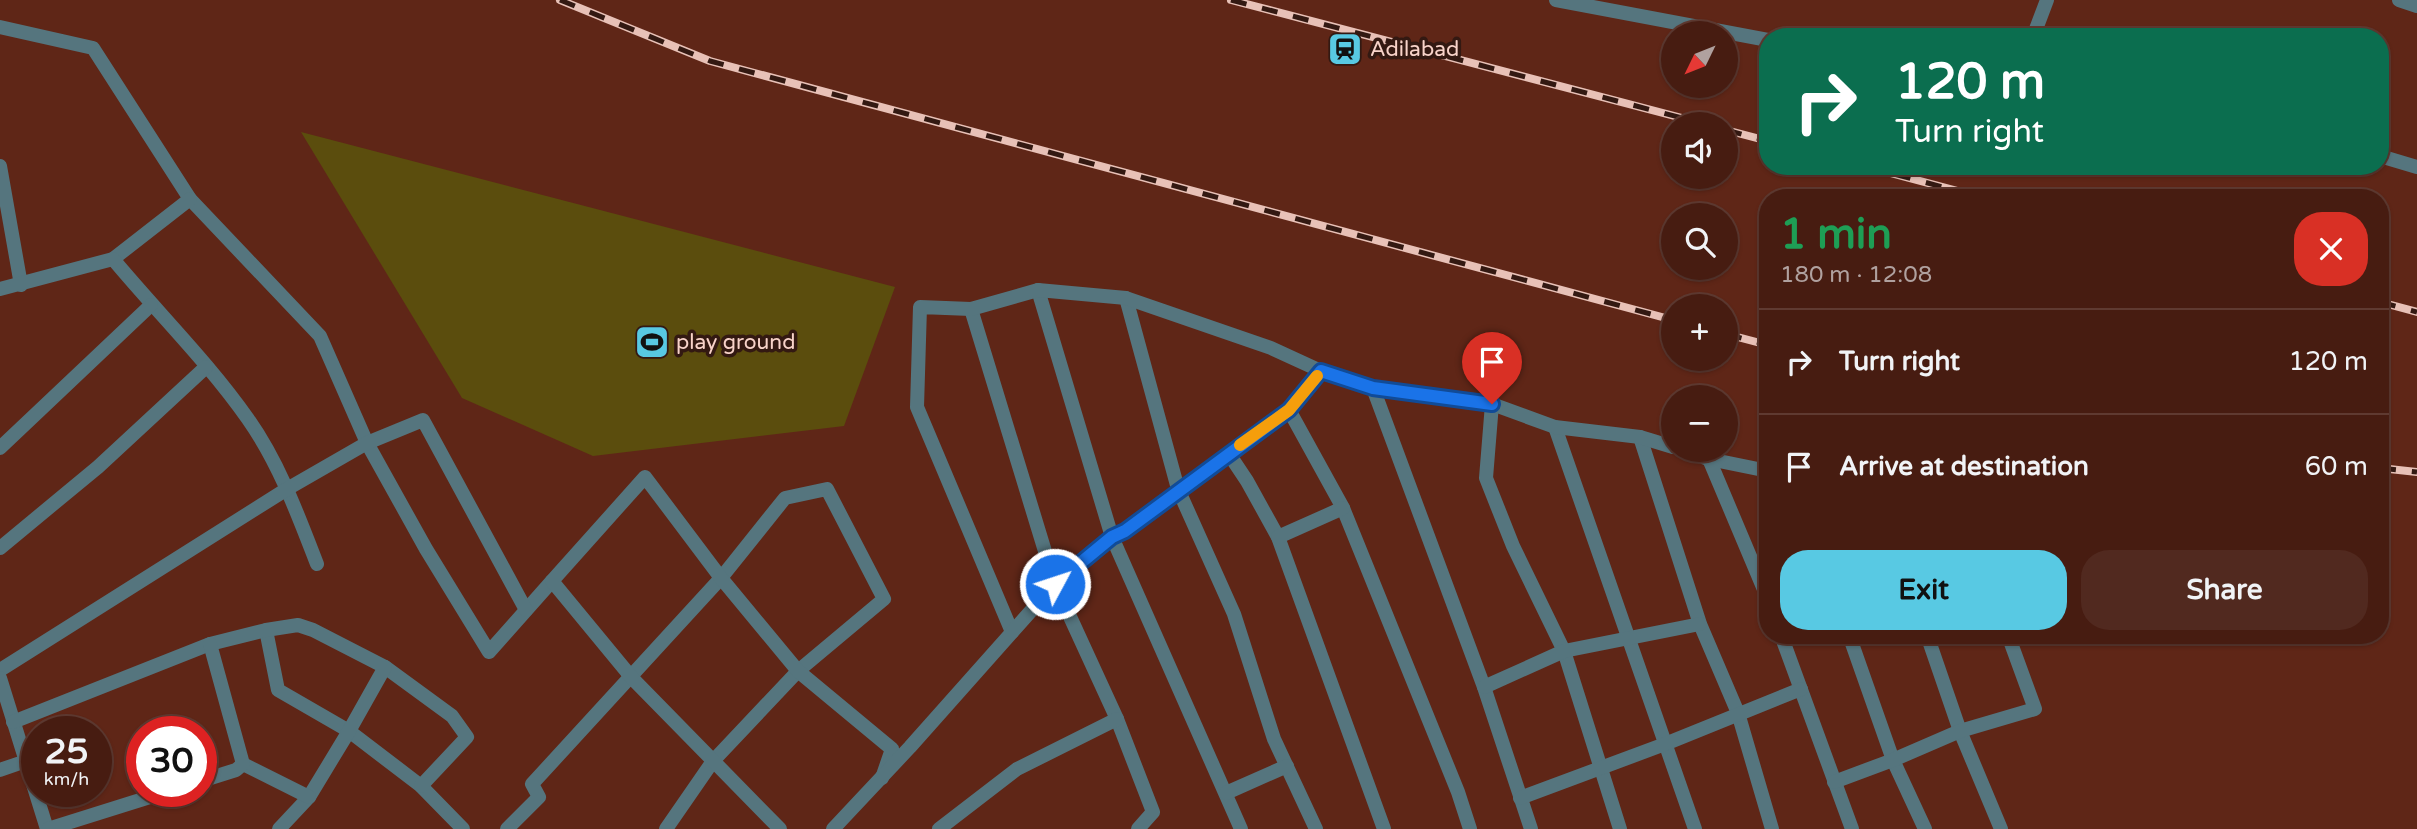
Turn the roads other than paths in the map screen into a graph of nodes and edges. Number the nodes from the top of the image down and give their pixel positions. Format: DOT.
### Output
graph roads {
  1 [pos="1556,0"];
  2 [pos="2047,0"];
  3 [pos="2399,0"];
  4 [pos="2417,6"];
  5 [pos="0,27"];
  6 [pos="2036,28"];
  7 [pos="1759,38"];
  8 [pos="2389,159"];
  9 [pos="0,166"];
  10 [pos="2417,167"];
  11 [pos="190,199"];
  12 [pos="113,259"];
  13 [pos="21,285"];
  14 [pos="0,289"];
  15 [pos="1038,290"];
  16 [pos="1126,298"];
  17 [pos="150,305"];
  18 [pos="971,309"];
  19 [pos="206,368"];
  20 [pos="1321,371"];
  21 [pos="1373,388"];
  22 [pos="1492,404"];
  23 [pos="1289,410"];
  24 [pos="1555,427"];
  25 [pos="1640,437"];
  26 [pos="367,443"];
  27 [pos="1661,443"];
  28 [pos="0,448"];
  29 [pos="1229,453"];
  30 [pos="1710,462"];
  31 [pos="1724,462"];
  32 [pos="1759,469"];
  33 [pos="287,489"];
  34 [pos="1178,489"];
  35 [pos="1343,508"];
  36 [pos="1112,537"];
  37 [pos="1278,537"];
  38 [pos="0,548"];
  39 [pos="317,564"];
  40 [pos="721,578"];
  41 [pos="1759,578"];
  42 [pos="552,581"];
  43 [pos="1055,584"];
  44 [pos="526,610"];
  45 [pos="1700,624"];
  46 [pos="266,630"];
  47 [pos="1012,632"];
  48 [pos="1629,638"];
  49 [pos="210,644"];
  50 [pos="1785,644"];
  51 [pos="1852,644"];
  52 [pos="1930,644"];
  53 [pos="2011,644"];
  54 [pos="1564,651"];
  55 [pos="385,667"];
  56 [pos="0,670"];
  57 [pos="798,671"];
  58 [pos="0,678"];
  59 [pos="632,678"];
  60 [pos="1484,687"];
  61 [pos="1801,689"];
  62 [pos="1738,713"];
  63 [pos="1117,719"];
  64 [pos="13,722"];
  65 [pos="1960,730"];
  66 [pos="349,731"];
  67 [pos="1665,744"];
  68 [pos="21,746"];
  69 [pos="1893,760"];
  70 [pos="713,761"];
  71 [pos="21,763"];
  72 [pos="243,764"];
  73 [pos="1287,766"];
  74 [pos="1599,768"];
  75 [pos="0,770"];
  76 [pos="217,776"];
  77 [pos="882,778"];
  78 [pos="1834,782"];
  79 [pos="421,786"];
  80 [pos="1226,793"];
  81 [pos="309,797"];
  82 [pos="1520,798"];
  83 [pos="126,805"];
  84 [pos="41,807"];
  85 [pos="48,829"];
  86 [pos="279,829"];
  87 [pos="463,829"];
  88 [pos="507,829"];
  89 [pos="666,829"];
  90 [pos="780,829"];
  91 [pos="833,829"];
  92 [pos="939,829"];
  93 [pos="1138,829"];
  94 [pos="1241,829"];
  95 [pos="1316,829"];
  96 [pos="1384,829"];
  97 [pos="1470,829"];
  98 [pos="1531,829"];
  99 [pos="1620,829"];
  100 [pos="1695,829"];
  101 [pos="1772,829"];
  102 [pos="1852,829"];
  103 [pos="1925,829"];
  104 [pos="2001,829"];
  1 -- 7 [label="street"];
  2 -- 6 [label="street"];
  3 -- 4 [label="street"];
  5 -- 11 [label="street"];
  8 -- 10 [label="street"];
  9 -- 13 [label="street"];
  11 -- 12 [label="street"];
  11 -- 26 [label="street"];
  12 -- 13 [label="street"];
  12 -- 17 [label="street"];
  13 -- 14 [label="street"];
  15 -- 16 [label="street"];
  15 -- 18 [label="street"];
  15 -- 36 [label="street"];
  16 -- 20 [label="street"];
  16 -- 34 [label="street"];
  17 -- 19 [label="street"];
  17 -- 28 [label="street"];
  18 -- 43 [label="street"];
  18 -- 47 [label="street"];
  19 -- 33 [label="street"];
  19 -- 38 [label="street"];
  20 -- 21 [label="street"];
  20 -- 23 [label="street"];
  21 -- 22 [label="street"];
  21 -- 60 [label="street"];
  22 -- 24 [label="street"];
  22 -- 54 [label="street"];
  23 -- 29 [label="street"];
  23 -- 35 [label="street"];
  24 -- 25 [label="street"];
  24 -- 48 [label="street"];
  25 -- 27 [label="street"];
  25 -- 45 [label="street"];
  26 -- 33 [label="street"];
  26 -- 44 [label="street"];
  26 -- 44 [label="street"];
  29 -- 34 [label="street"];
  29 -- 37 [label="street"];
  30 -- 41 [label="street"];
  31 -- 32 [label="street"];
  33 -- 39 [label="street"];
  33 -- 56 [label="street"];
  34 -- 36 [label="street"];
  34 -- 73 [label="street"];
  35 -- 37 [label="street"];
  35 -- 97 [label="street"];
  36 -- 43 [label="street"];
  36 -- 80 [label="street"];
  37 -- 96 [label="street"];
  40 -- 42 [label="street"];
  40 -- 57 [label="street"];
  40 -- 57 [label="street"];
  40 -- 59 [label="street"];
  42 -- 44 [label="street"];
  42 -- 59 [label="street"];
  43 -- 47 [label="street"];
  43 -- 63 [label="street"];
  45 -- 48 [label="street"];
  45 -- 62 [label="street"];
  46 -- 49 [label="street"];
  46 -- 55 [label="street"];
  46 -- 66 [label="street"];
  47 -- 77 [label="street"];
  48 -- 54 [label="street"];
  48 -- 67 [label="street"];
  49 -- 64 [label="street"];
  49 -- 72 [label="street"];
  50 -- 61 [label="street"];
  51 -- 69 [label="street"];
  52 -- 65 [label="street"];
  53 -- 65 [label="street"];
  54 -- 60 [label="street"];
  54 -- 74 [label="street"];
  55 -- 66 [label="street"];
  55 -- 79 [label="street"];
  57 -- 70 [label="street"];
  57 -- 77 [label="street"];
  58 -- 64 [label="street"];
  59 -- 70 [label="street"];
  59 -- 88 [label="street"];
  60 -- 82 [label="street"];
  61 -- 62 [label="street"];
  61 -- 78 [label="street"];
  62 -- 67 [label="street"];
  62 -- 101 [label="street"];
  63 -- 92 [label="street"];
  63 -- 93 [label="street"];
  64 -- 68 [label="street"];
  65 -- 69 [label="street"];
  65 -- 104 [label="street"];
  66 -- 79 [label="street"];
  66 -- 81 [label="street"];
  67 -- 74 [label="street"];
  67 -- 100 [label="street"];
  69 -- 78 [label="street"];
  69 -- 103 [label="street"];
  70 -- 89 [label="street"];
  70 -- 90 [label="street"];
  71 -- 75 [label="street"];
  72 -- 76 [label="street"];
  72 -- 81 [label="street"];
  73 -- 80 [label="street"];
  73 -- 95 [label="street"];
  74 -- 82 [label="street"];
  74 -- 99 [label="street"];
  77 -- 91 [label="street"];
  78 -- 102 [label="street"];
  79 -- 87 [label="street"];
  80 -- 94 [label="street"];
  81 -- 86 [label="street"];
  82 -- 98 [label="street"];
  83 -- 85 [label="street"];
  84 -- 85 [label="street"];
}
